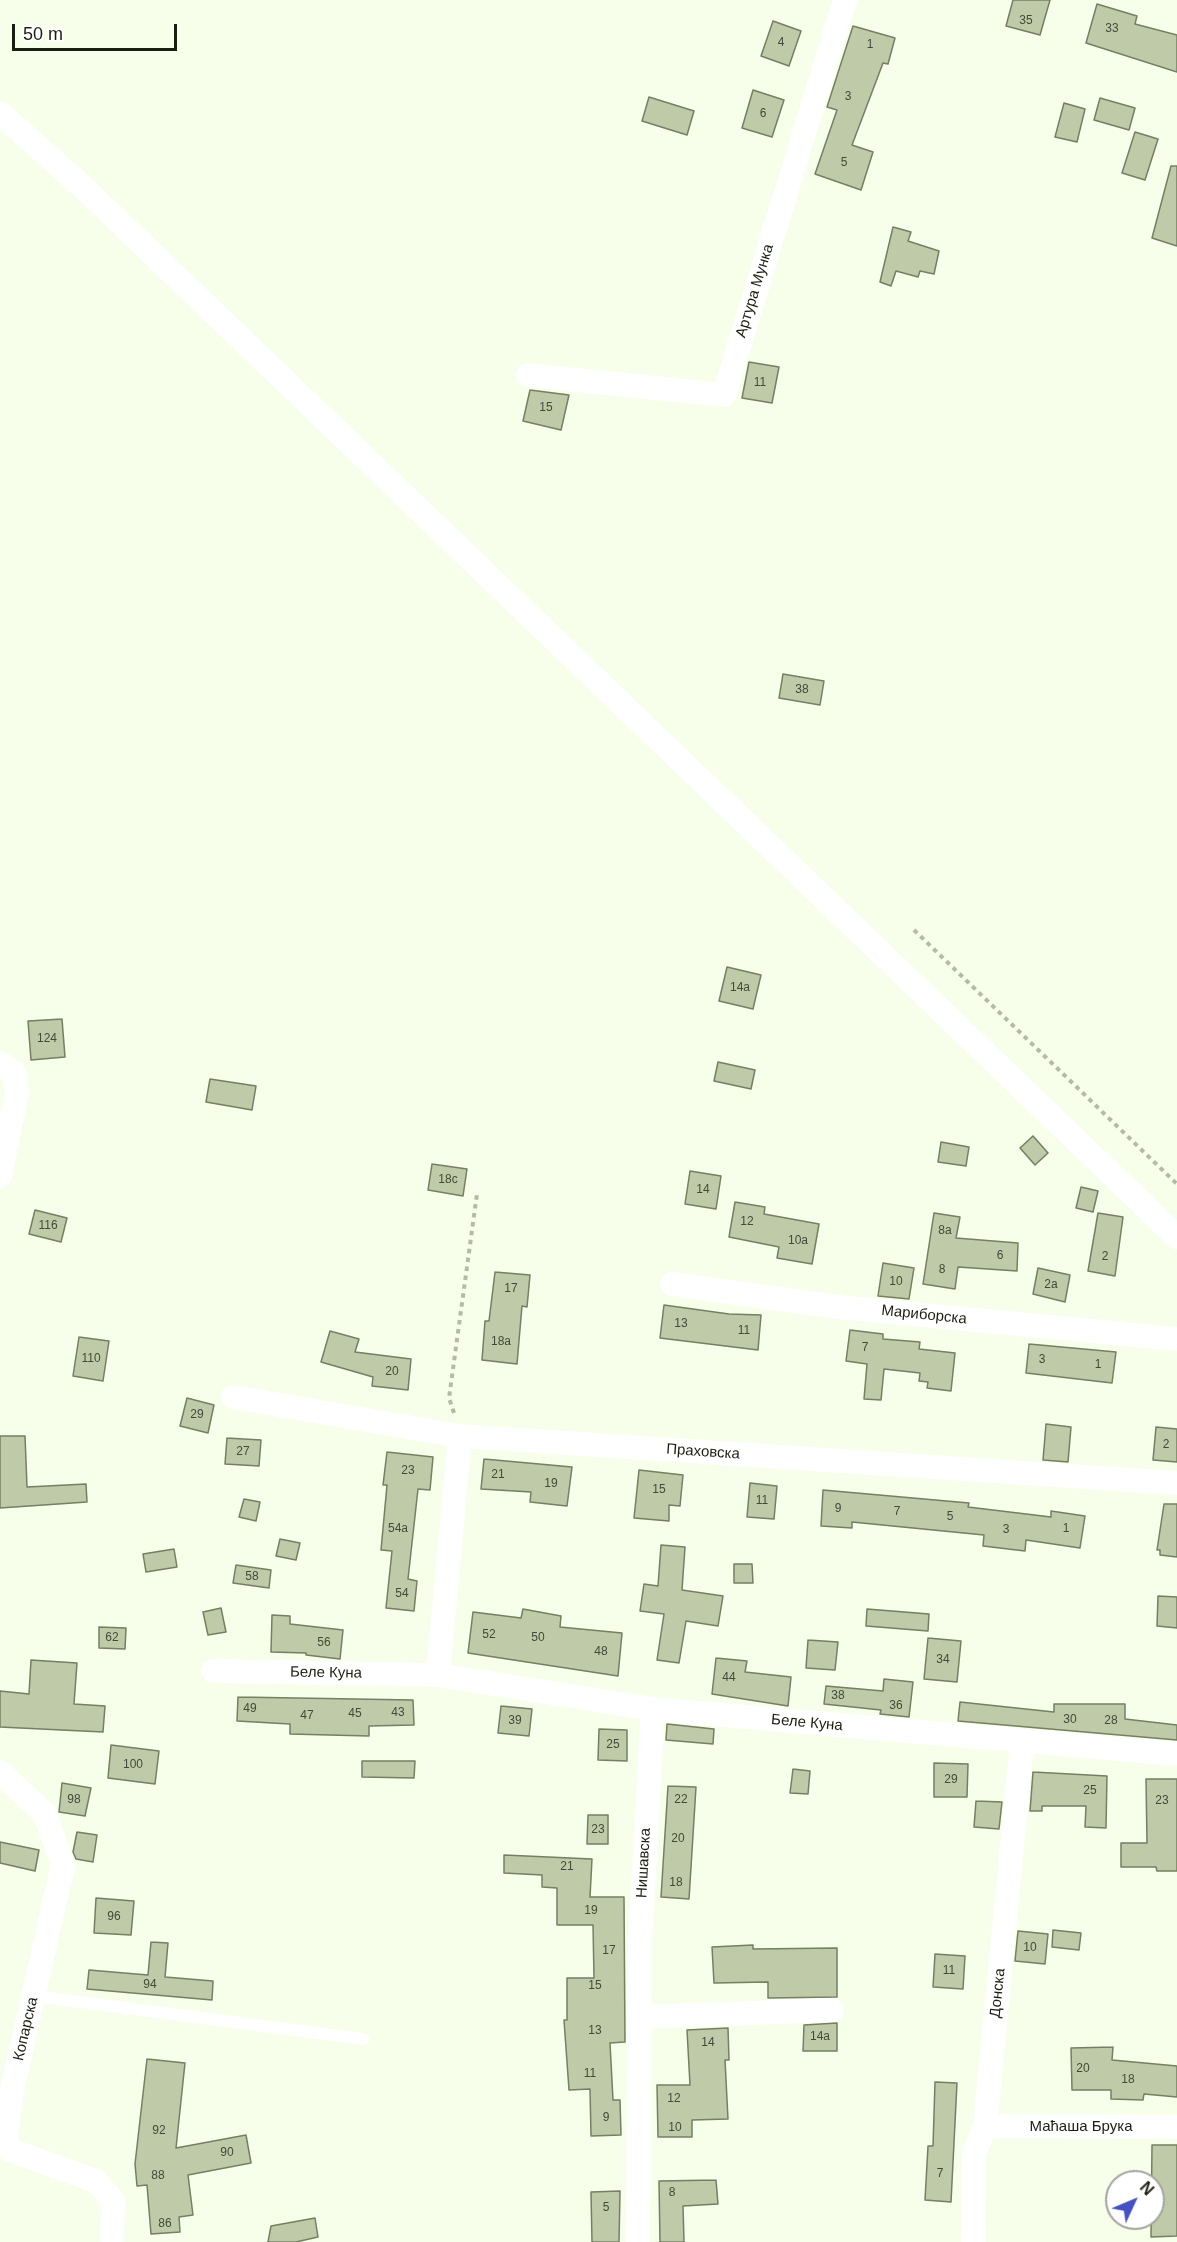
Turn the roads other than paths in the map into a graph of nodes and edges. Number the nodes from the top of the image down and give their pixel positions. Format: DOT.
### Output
graph roads {
  1 [pos="845,0"];
  2 [pos="0,113"];
  3 [pos="528,375"];
  4 [pos="0,1063"];
  5 [pos="0,1176"];
  6 [pos="1177,1237"];
  7 [pos="672,1284"];
  8 [pos="1177,1340"];
  9 [pos="233,1397"];
  10 [pos="460,1436"];
  11 [pos="1177,1483"];
  12 [pos="213,1671"];
  13 [pos="438,1675"];
  14 [pos="653,1709"];
  15 [pos="1022,1743"];
  16 [pos="1177,1754"];
  17 [pos="0,1772"];
  18 [pos="34,1996"];
  19 [pos="832,2010"];
  20 [pos="639,2017"];
  21 [pos="363,2039"];
  22 [pos="985,2126"];
  23 [pos="1177,2127"];
  24 [pos="5,2152"];
  25 [pos="112,2242"];
  26 [pos="638,2242"];
  27 [pos="973,2242"];
  1 -- 3 [label="street, Артура Мунка"];
  2 -- 6 [label="street"];
  4 -- 5 [label="street"];
  7 -- 8 [label="street, Мариборска"];
  9 -- 10 [label="street, Праховска"];
  10 -- 11 [label="street, Праховска"];
  10 -- 13 [label="street"];
  12 -- 13 [label="street, Беле Куна"];
  13 -- 14 [label="street, Беле Куна"];
  14 -- 15 [label="street, Беле Куна"];
  14 -- 20 [label="street, Нишавска"];
  15 -- 16 [label="street, Беле Куна"];
  15 -- 22 [label="street, Донска"];
  17 -- 18 [label="street, Копарска"];
  18 -- 21 [label="lane"];
  18 -- 24 [label="street, Копарска"];
  19 -- 20 [label="street"];
  20 -- 26 [label="street, Нишавска"];
  22 -- 23 [label="street, Маћаша Брука"];
  22 -- 27 [label="street, Донска"];
  24 -- 25 [label="street, Копарска"];
}
